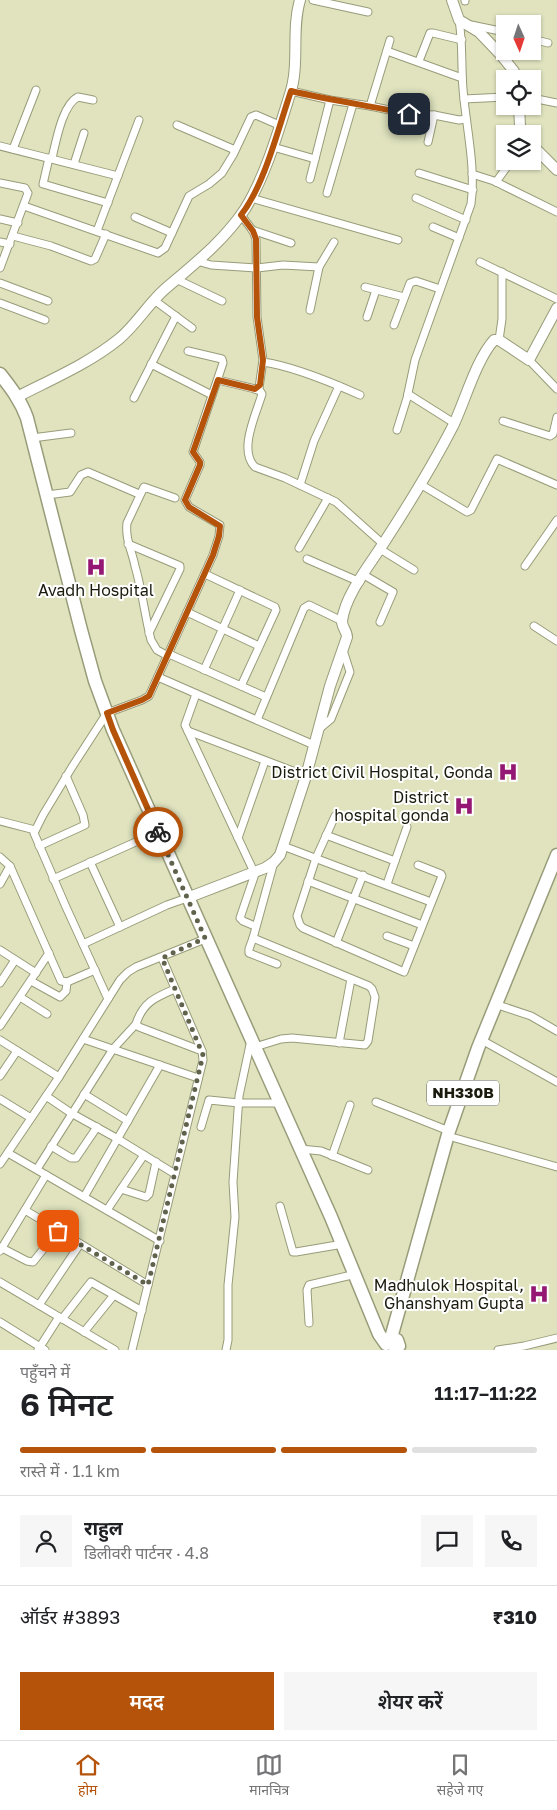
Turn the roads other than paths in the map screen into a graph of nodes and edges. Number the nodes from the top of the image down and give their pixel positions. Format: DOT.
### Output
graph roads {
  1 [pos="300,0"];
  2 [pos="313,0"];
  3 [pos="452,0"];
  4 [pos="368,12"];
  5 [pos="460,20"];
  6 [pos="496,30"];
  7 [pos="390,40"];
  8 [pos="462,40"];
  9 [pos="541,41"];
  10 [pos="548,43"];
  11 [pos="387,50"];
  12 [pos="419,61"];
  13 [pos="514,70"];
  14 [pos="462,78"];
  15 [pos="36,90"];
  16 [pos="291,91"];
  17 [pos="496,97"];
  18 [pos="464,99"];
  19 [pos="93,100"];
  20 [pos="330,100"];
  21 [pos="541,100"];
  22 [pos="557,103"];
  23 [pos="353,104"];
  24 [pos="370,106"];
  25 [pos="434,115"];
  26 [pos="466,119"];
  27 [pos="139,120"];
  28 [pos="177,125"];
  29 [pos="279,125"];
  30 [pos="84,133"];
  31 [pos="428,142"];
  32 [pos="0,146"];
  33 [pos="272,147"];
  34 [pos="13,149"];
  35 [pos="236,150"];
  36 [pos="541,154"];
  37 [pos="51,158"];
  38 [pos="315,160"];
  39 [pos="74,164"];
  40 [pos="505,170"];
  41 [pos="557,170"];
  42 [pos="419,173"];
  43 [pos="472,174"];
  44 [pos="118,176"];
  45 [pos="310,178"];
  46 [pos="496,182"];
  47 [pos="0,183"];
  48 [pos="473,190"];
  49 [pos="327,193"];
  50 [pos="251,198"];
  51 [pos="416,198"];
  52 [pos="108,203"];
  53 [pos="24,206"];
  54 [pos="557,212"];
  55 [pos="241,215"];
  56 [pos="135,217"];
  57 [pos="0,219"];
  58 [pos="466,220"];
  59 [pos="18,223"];
  60 [pos="433,227"];
  61 [pos="252,230"];
  62 [pos="97,231"];
  63 [pos="172,233"];
  64 [pos="106,234"];
  65 [pos="13,236"];
  66 [pos="459,238"];
  67 [pos="398,240"];
  68 [pos="0,242"];
  69 [pos="334,242"];
  70 [pos="291,243"];
  71 [pos="10,244"];
  72 [pos="197,261"];
  73 [pos="480,262"];
  74 [pos="319,267"];
  75 [pos="0,268"];
  76 [pos="257,268"];
  77 [pos="502,272"];
  78 [pos="176,279"];
  79 [pos="0,283"];
  80 [pos="365,287"];
  81 [pos="440,289"];
  82 [pos="376,290"];
  83 [pos="404,297"];
  84 [pos="557,299"];
  85 [pos="154,300"];
  86 [pos="48,301"];
  87 [pos="222,301"];
  88 [pos="0,303"];
  89 [pos="557,308"];
  90 [pos="310,310"];
  91 [pos="176,316"];
  92 [pos="368,317"];
  93 [pos="45,320"];
  94 [pos="394,325"];
  95 [pos="192,328"];
  96 [pos="499,340"];
  97 [pos="188,351"];
  98 [pos="529,360"];
  99 [pos="263,362"];
  100 [pos="151,364"];
  101 [pos="0,374"];
  102 [pos="218,380"];
  103 [pos="339,386"];
  104 [pos="255,389"];
  105 [pos="557,389"];
  106 [pos="408,394"];
  107 [pos="212,395"];
  108 [pos="360,395"];
  109 [pos="17,397"];
  110 [pos="134,398"];
  111 [pos="557,417"];
  112 [pos="502,421"];
  113 [pos="454,423"];
  114 [pos="397,430"];
  115 [pos="71,433"];
  116 [pos="32,438"];
  117 [pos="420,484"];
  118 [pos="300,485"];
  119 [pos="557,485"];
  120 [pos="139,494"];
  121 [pos="47,495"];
  122 [pos="175,498"];
  123 [pos="328,498"];
  124 [pos="557,520"];
  125 [pos="128,544"];
  126 [pos="382,547"];
  127 [pos="299,548"];
  128 [pos="307,559"];
  129 [pos="525,566"];
  130 [pos="414,570"];
  131 [pos="204,574"];
  132 [pos="362,578"];
  133 [pos="240,590"];
  134 [pos="187,612"];
  135 [pos="342,622"];
  136 [pos="380,622"];
  137 [pos="534,626"];
  138 [pos="222,628"];
  139 [pos="149,633"];
  140 [pos="557,641"];
  141 [pos="259,646"];
  142 [pos="342,649"];
  143 [pos="168,655"];
  144 [pos="204,670"];
  145 [pos="158,677"];
  146 [pos="241,686"];
  147 [pos="196,694"];
  148 [pos="266,697"];
  149 [pos="107,713"];
  150 [pos="257,720"];
  151 [pos="320,729"];
  152 [pos="188,731"];
  153 [pos="314,745"];
  154 [pos="265,761"];
  155 [pos="66,776"];
  156 [pos="306,776"];
  157 [pos="334,816"];
  158 [pos="0,821"];
  159 [pos="407,827"];
  160 [pos="35,830"];
  161 [pos="158,832"];
  162 [pos="326,835"];
  163 [pos="238,838"];
  164 [pos="39,846"];
  165 [pos="283,846"];
  166 [pos="557,855"];
  167 [pos="0,857"];
  168 [pos="316,858"];
  169 [pos="395,860"];
  170 [pos="90,862"];
  171 [pos="274,862"];
  172 [pos="418,865"];
  173 [pos="10,866"];
  174 [pos="557,866"];
  175 [pos="255,872"];
  176 [pos="363,875"];
  177 [pos="53,879"];
  178 [pos="308,881"];
  179 [pos="0,884"];
  180 [pos="387,884"];
  181 [pos="187,898"];
  182 [pos="354,899"];
  183 [pos="431,902"];
  184 [pos="422,925"];
  185 [pos="255,926"];
  186 [pos="120,927"];
  187 [pos="387,936"];
  188 [pos="205,938"];
  189 [pos="253,938"];
  190 [pos="336,943"];
  191 [pos="83,944"];
  192 [pos="414,946"];
  193 [pos="0,950"];
  194 [pos="49,953"];
  195 [pos="162,958"];
  196 [pos="15,960"];
  197 [pos="277,964"];
  198 [pos="95,970"];
  199 [pos="36,973"];
  200 [pos="351,979"];
  201 [pos="31,981"];
  202 [pos="67,982"];
  203 [pos="0,983"];
  204 [pos="175,989"];
  205 [pos="20,997"];
  206 [pos="108,999"];
  207 [pos="501,1006"];
  208 [pos="47,1014"];
  209 [pos="136,1024"];
  210 [pos="0,1026"];
  211 [pos="557,1031"];
  212 [pos="83,1039"];
  213 [pos="0,1040"];
  214 [pos="253,1043"];
  215 [pos="339,1043"];
  216 [pos="487,1043"];
  217 [pos="113,1049"];
  218 [pos="17,1051"];
  219 [pos="202,1051"];
  220 [pos="160,1065"];
  221 [pos="0,1076"];
  222 [pos="59,1077"];
  223 [pos="198,1078"];
  224 [pos="557,1082"];
  225 [pos="84,1094"];
  226 [pos="46,1096"];
  227 [pos="0,1099"];
  228 [pos="376,1102"];
  229 [pos="239,1103"];
  230 [pos="279,1103"];
  231 [pos="350,1105"];
  232 [pos="71,1113"];
  233 [pos="31,1118"];
  234 [pos="128,1120"];
  235 [pos="201,1127"];
  236 [pos="97,1128"];
  237 [pos="452,1135"];
  238 [pos="118,1139"];
  239 [pos="51,1146"];
  240 [pos="299,1149"];
  241 [pos="8,1152"];
  242 [pos="144,1155"];
  243 [pos="332,1156"];
  244 [pos="156,1162"];
  245 [pos="0,1164"];
  246 [pos="556,1165"];
  247 [pos="37,1169"];
  248 [pos="368,1170"];
  249 [pos="175,1174"];
  250 [pos="46,1175"];
  251 [pos="121,1189"];
  252 [pos="84,1197"];
  253 [pos="280,1206"];
  254 [pos="25,1210"];
  255 [pos="107,1210"];
  256 [pos="58,1231"];
  257 [pos="160,1241"];
  258 [pos="80,1244"];
  259 [pos="343,1244"];
  260 [pos="1,1250"];
  261 [pos="356,1274"];
  262 [pos="0,1282"];
  263 [pos="148,1285"];
  264 [pos="114,1295"];
  265 [pos="39,1305"];
  266 [pos="142,1311"];
  267 [pos="60,1318"];
  268 [pos="0,1322"];
  269 [pos="310,1323"];
  270 [pos="84,1332"];
  271 [pos="557,1338"];
  272 [pos="390,1345"];
  273 [pos="41,1349"];
  274 [pos="115,1350"];
  275 [pos="132,1350"];
  276 [pos="226,1350"];
  277 [pos="498,1350"];
  1 -- 16 [label="street"];
  2 -- 4 [label="street"];
  3 -- 5 [label="street"];
  5 -- 6 [label="street"];
  5 -- 8 [label="street"];
  5 -- 13 [label="street"];
  7 -- 11 [label="street"];
  8 -- 12 [label="street"];
  8 -- 14 [label="street"];
  9 -- 10 [label="street"];
  11 -- 12 [label="street"];
  11 -- 24 [label="street"];
  12 -- 14 [label="street"];
  14 -- 18 [label="street"];
  15 -- 34 [label="street"];
  16 -- 20 [label="street"];
  16 -- 29 [label="street"];
  17 -- 18 [label="street"];
  18 -- 26 [label="street"];
  19 -- 37 [label="street"];
  20 -- 23 [label="street"];
  20 -- 38 [label="street"];
  21 -- 22 [label="street"];
  23 -- 24 [label="street"];
  23 -- 49 [label="street"];
  24 -- 25 [label="street"];
  25 -- 26 [label="street"];
  25 -- 31 [label="street"];
  26 -- 43 [label="street"];
  27 -- 44 [label="street"];
  28 -- 35 [label="street"];
  29 -- 33 [label="street"];
  29 -- 35 [label="street"];
  30 -- 39 [label="street"];
  32 -- 34 [label="street"];
  33 -- 38 [label="street"];
  33 -- 50 [label="street"];
  34 -- 37 [label="street"];
  35 -- 63 [label="street"];
  36 -- 41 [label="street"];
  37 -- 39 [label="street"];
  37 -- 52 [label="street"];
  38 -- 45 [label="street"];
  39 -- 44 [label="street"];
  40 -- 46 [label="street"];
  42 -- 48 [label="street"];
  43 -- 46 [label="street"];
  43 -- 48 [label="street"];
  44 -- 52 [label="street"];
  46 -- 54 [label="street"];
  47 -- 53 [label="street"];
  48 -- 58 [label="street"];
  50 -- 55 [label="street"];
  50 -- 67 [label="street"];
  51 -- 58 [label="street"];
  52 -- 62 [label="street"];
  53 -- 59 [label="street"];
  53 -- 62 [label="street"];
  55 -- 61 [label="street"];
  55 -- 72 [label="street"];
  56 -- 63 [label="street"];
  57 -- 59 [label="street"];
  58 -- 66 [label="street"];
  59 -- 65 [label="street"];
  60 -- 66 [label="street"];
  61 -- 70 [label="street"];
  61 -- 76 [label="street"];
  62 -- 64 [label="street"];
  63 -- 64 [label="street"];
  64 -- 65 [label="street"];
  65 -- 71 [label="street"];
  66 -- 81 [label="street"];
  68 -- 71 [label="street"];
  69 -- 74 [label="street"];
  71 -- 75 [label="street"];
  72 -- 76 [label="street"];
  72 -- 78 [label="street"];
  73 -- 77 [label="street"];
  74 -- 76 [label="street"];
  74 -- 90 [label="street"];
  76 -- 99 [label="street"];
  77 -- 84 [label="street"];
  77 -- 96 [label="street"];
  78 -- 85 [label="street"];
  78 -- 87 [label="street"];
  79 -- 86 [label="street"];
  80 -- 82 [label="street"];
  81 -- 83 [label="street"];
  81 -- 106 [label="street"];
  82 -- 83 [label="street"];
  82 -- 92 [label="street"];
  83 -- 94 [label="street"];
  85 -- 91 [label="street"];
  85 -- 109 [label="street"];
  88 -- 93 [label="street"];
  89 -- 98 [label="street"];
  91 -- 95 [label="street"];
  91 -- 100 [label="street"];
  96 -- 98 [label="street"];
  96 -- 113 [label="street"];
  97 -- 102 [label="street"];
  98 -- 105 [label="street"];
  99 -- 103 [label="street"];
  99 -- 104 [label="street"];
  100 -- 107 [label="street"];
  100 -- 110 [label="street"];
  101 -- 109 [label="highway"];
  102 -- 104 [label="street"];
  102 -- 107 [label="street"];
  103 -- 108 [label="street"];
  103 -- 118 [label="street"];
  104 -- 118 [label="street"];
  106 -- 113 [label="street"];
  106 -- 114 [label="street"];
  107 -- 131 [label="street"];
  109 -- 116 [label="highway"];
  111 -- 112 [label="street"];
  113 -- 117 [label="street"];
  115 -- 116 [label="street"];
  116 -- 121 [label="highway"];
  117 -- 119 [label="street"];
  117 -- 126 [label="street"];
  118 -- 123 [label="street"];
  120 -- 121 [label="street"];
  120 -- 122 [label="street"];
  120 -- 125 [label="street"];
  121 -- 149 [label="highway"];
  123 -- 126 [label="street"];
  123 -- 127 [label="street"];
  124 -- 129 [label="street"];
  125 -- 139 [label="street"];
  125 -- 139 [label="street"];
  126 -- 130 [label="street"];
  126 -- 132 [label="street"];
  128 -- 132 [label="street"];
  131 -- 133 [label="street"];
  131 -- 134 [label="street"];
  132 -- 135 [label="street"];
  132 -- 136 [label="street"];
  133 -- 138 [label="street"];
  133 -- 141 [label="street"];
  134 -- 138 [label="street"];
  134 -- 143 [label="street"];
  135 -- 142 [label="street"];
  135 -- 148 [label="street"];
  137 -- 140 [label="street"];
  138 -- 141 [label="street"];
  138 -- 144 [label="street"];
  139 -- 143 [label="street"];
  141 -- 146 [label="street"];
  142 -- 151 [label="street"];
  142 -- 151 [label="street"];
  143 -- 144 [label="street"];
  143 -- 145 [label="street"];
  144 -- 146 [label="street"];
  145 -- 147 [label="street"];
  145 -- 149 [label="street"];
  146 -- 148 [label="street"];
  147 -- 150 [label="street"];
  147 -- 152 [label="street"];
  148 -- 150 [label="street"];
  149 -- 155 [label="street"];
  149 -- 161 [label="highway"];
  150 -- 153 [label="street"];
  151 -- 153 [label="street"];
  152 -- 154 [label="street"];
  152 -- 163 [label="street"];
  153 -- 156 [label="street"];
  154 -- 156 [label="street"];
  154 -- 163 [label="street"];
  155 -- 160 [label="street"];
  155 -- 164 [label="street"];
  156 -- 165 [label="street"];
  157 -- 162 [label="street"];
  158 -- 160 [label="street"];
  159 -- 169 [label="street"];
  160 -- 164 [label="street"];
  161 -- 170 [label="street"];
  161 -- 181 [label="highway"];
  162 -- 168 [label="street"];
  162 -- 169 [label="street"];
  163 -- 175 [label="street"];
  164 -- 177 [label="street"];
  165 -- 168 [label="street"];
  165 -- 171 [label="street"];
  166 -- 237 [label="highway, NH330B"];
  167 -- 173 [label="street"];
  168 -- 176 [label="street"];
  168 -- 178 [label="street"];
  169 -- 180 [label="street"];
  170 -- 177 [label="street"];
  170 -- 186 [label="street"];
  171 -- 175 [label="street"];
  171 -- 185 [label="street"];
  172 -- 183 [label="street"];
  173 -- 179 [label="street"];
  173 -- 194 [label="street"];
  174 -- 207 [label="highway, NH330B"];
  175 -- 181 [label="street"];
  175 -- 185 [label="street"];
  176 -- 180 [label="street"];
  176 -- 182 [label="street"];
  177 -- 191 [label="street"];
  178 -- 182 [label="street"];
  178 -- 190 [label="street"];
  180 -- 183 [label="street"];
  181 -- 186 [label="street"];
  181 -- 188 [label="highway"];
  182 -- 184 [label="street"];
  182 -- 190 [label="street"];
  183 -- 184 [label="street"];
  184 -- 192 [label="street"];
  185 -- 189 [label="street"];
  186 -- 191 [label="street"];
  187 -- 192 [label="street"];
  188 -- 195 [label="street"];
  188 -- 214 [label="highway"];
  189 -- 197 [label="street"];
  189 -- 200 [label="street"];
  190 -- 192 [label="street"];
  191 -- 198 [label="street"];
  193 -- 196 [label="street"];
  194 -- 199 [label="street"];
  194 -- 202 [label="street"];
  195 -- 204 [label="street"];
  195 -- 206 [label="street"];
  196 -- 199 [label="street"];
  196 -- 203 [label="street"];
  198 -- 202 [label="street"];
  198 -- 206 [label="street"];
  199 -- 201 [label="street"];
  200 -- 215 [label="street"];
  200 -- 215 [label="street"];
  201 -- 202 [label="street"];
  201 -- 205 [label="street"];
  204 -- 209 [label="street"];
  204 -- 219 [label="street"];
  205 -- 208 [label="street"];
  205 -- 210 [label="street"];
  206 -- 212 [label="street"];
  207 -- 211 [label="street"];
  207 -- 216 [label="highway, NH330B"];
  209 -- 217 [label="street"];
  209 -- 219 [label="street"];
  212 -- 217 [label="street"];
  212 -- 222 [label="street"];
  213 -- 218 [label="street"];
  214 -- 215 [label="street"];
  214 -- 229 [label="street"];
  214 -- 230 [label="highway"];
  216 -- 224 [label="street"];
  216 -- 237 [label="highway, NH330B"];
  217 -- 220 [label="street"];
  217 -- 225 [label="street"];
  218 -- 221 [label="street"];
  218 -- 222 [label="street"];
  219 -- 223 [label="street"];
  220 -- 223 [label="street"];
  220 -- 234 [label="street"];
  222 -- 226 [label="street"];
  223 -- 249 [label="street"];
  225 -- 232 [label="street"];
  225 -- 234 [label="street"];
  226 -- 232 [label="street"];
  226 -- 233 [label="street"];
  227 -- 233 [label="street"];
  228 -- 237 [label="street"];
  229 -- 230 [label="street"];
  229 -- 235 [label="street"];
  229 -- 276 [label="street"];
  230 -- 240 [label="highway"];
  231 -- 243 [label="street"];
  232 -- 236 [label="street"];
  232 -- 239 [label="street"];
  233 -- 241 [label="street"];
  234 -- 238 [label="street"];
  236 -- 238 [label="street"];
  236 -- 239 [label="street"];
  237 -- 246 [label="street"];
  237 -- 272 [label="highway, NH330B"];
  238 -- 242 [label="street"];
  238 -- 252 [label="street"];
  239 -- 247 [label="street"];
  240 -- 243 [label="street"];
  240 -- 259 [label="highway"];
  241 -- 245 [label="street"];
  241 -- 247 [label="street"];
  242 -- 244 [label="street"];
  242 -- 251 [label="street"];
  243 -- 248 [label="street"];
  244 -- 249 [label="street"];
  244 -- 251 [label="street"];
  247 -- 250 [label="street"];
  249 -- 257 [label="street"];
  250 -- 252 [label="street"];
  250 -- 254 [label="street"];
  251 -- 255 [label="street"];
  252 -- 255 [label="street"];
  253 -- 259 [label="street"];
  254 -- 256 [label="street"];
  254 -- 260 [label="street"];
  255 -- 257 [label="street"];
  256 -- 258 [label="street"];
  256 -- 260 [label="street"];
  257 -- 263 [label="street"];
  258 -- 263 [label="street"];
  258 -- 265 [label="street"];
  259 -- 261 [label="highway"];
  261 -- 269 [label="street"];
  261 -- 272 [label="highway"];
  262 -- 265 [label="street"];
  263 -- 266 [label="street"];
  264 -- 266 [label="street"];
  264 -- 267 [label="street"];
  264 -- 270 [label="street"];
  265 -- 267 [label="street"];
  266 -- 275 [label="street"];
  267 -- 270 [label="street"];
  267 -- 273 [label="street"];
  268 -- 273 [label="street"];
  270 -- 274 [label="street"];
  271 -- 277 [label="street"];
}
